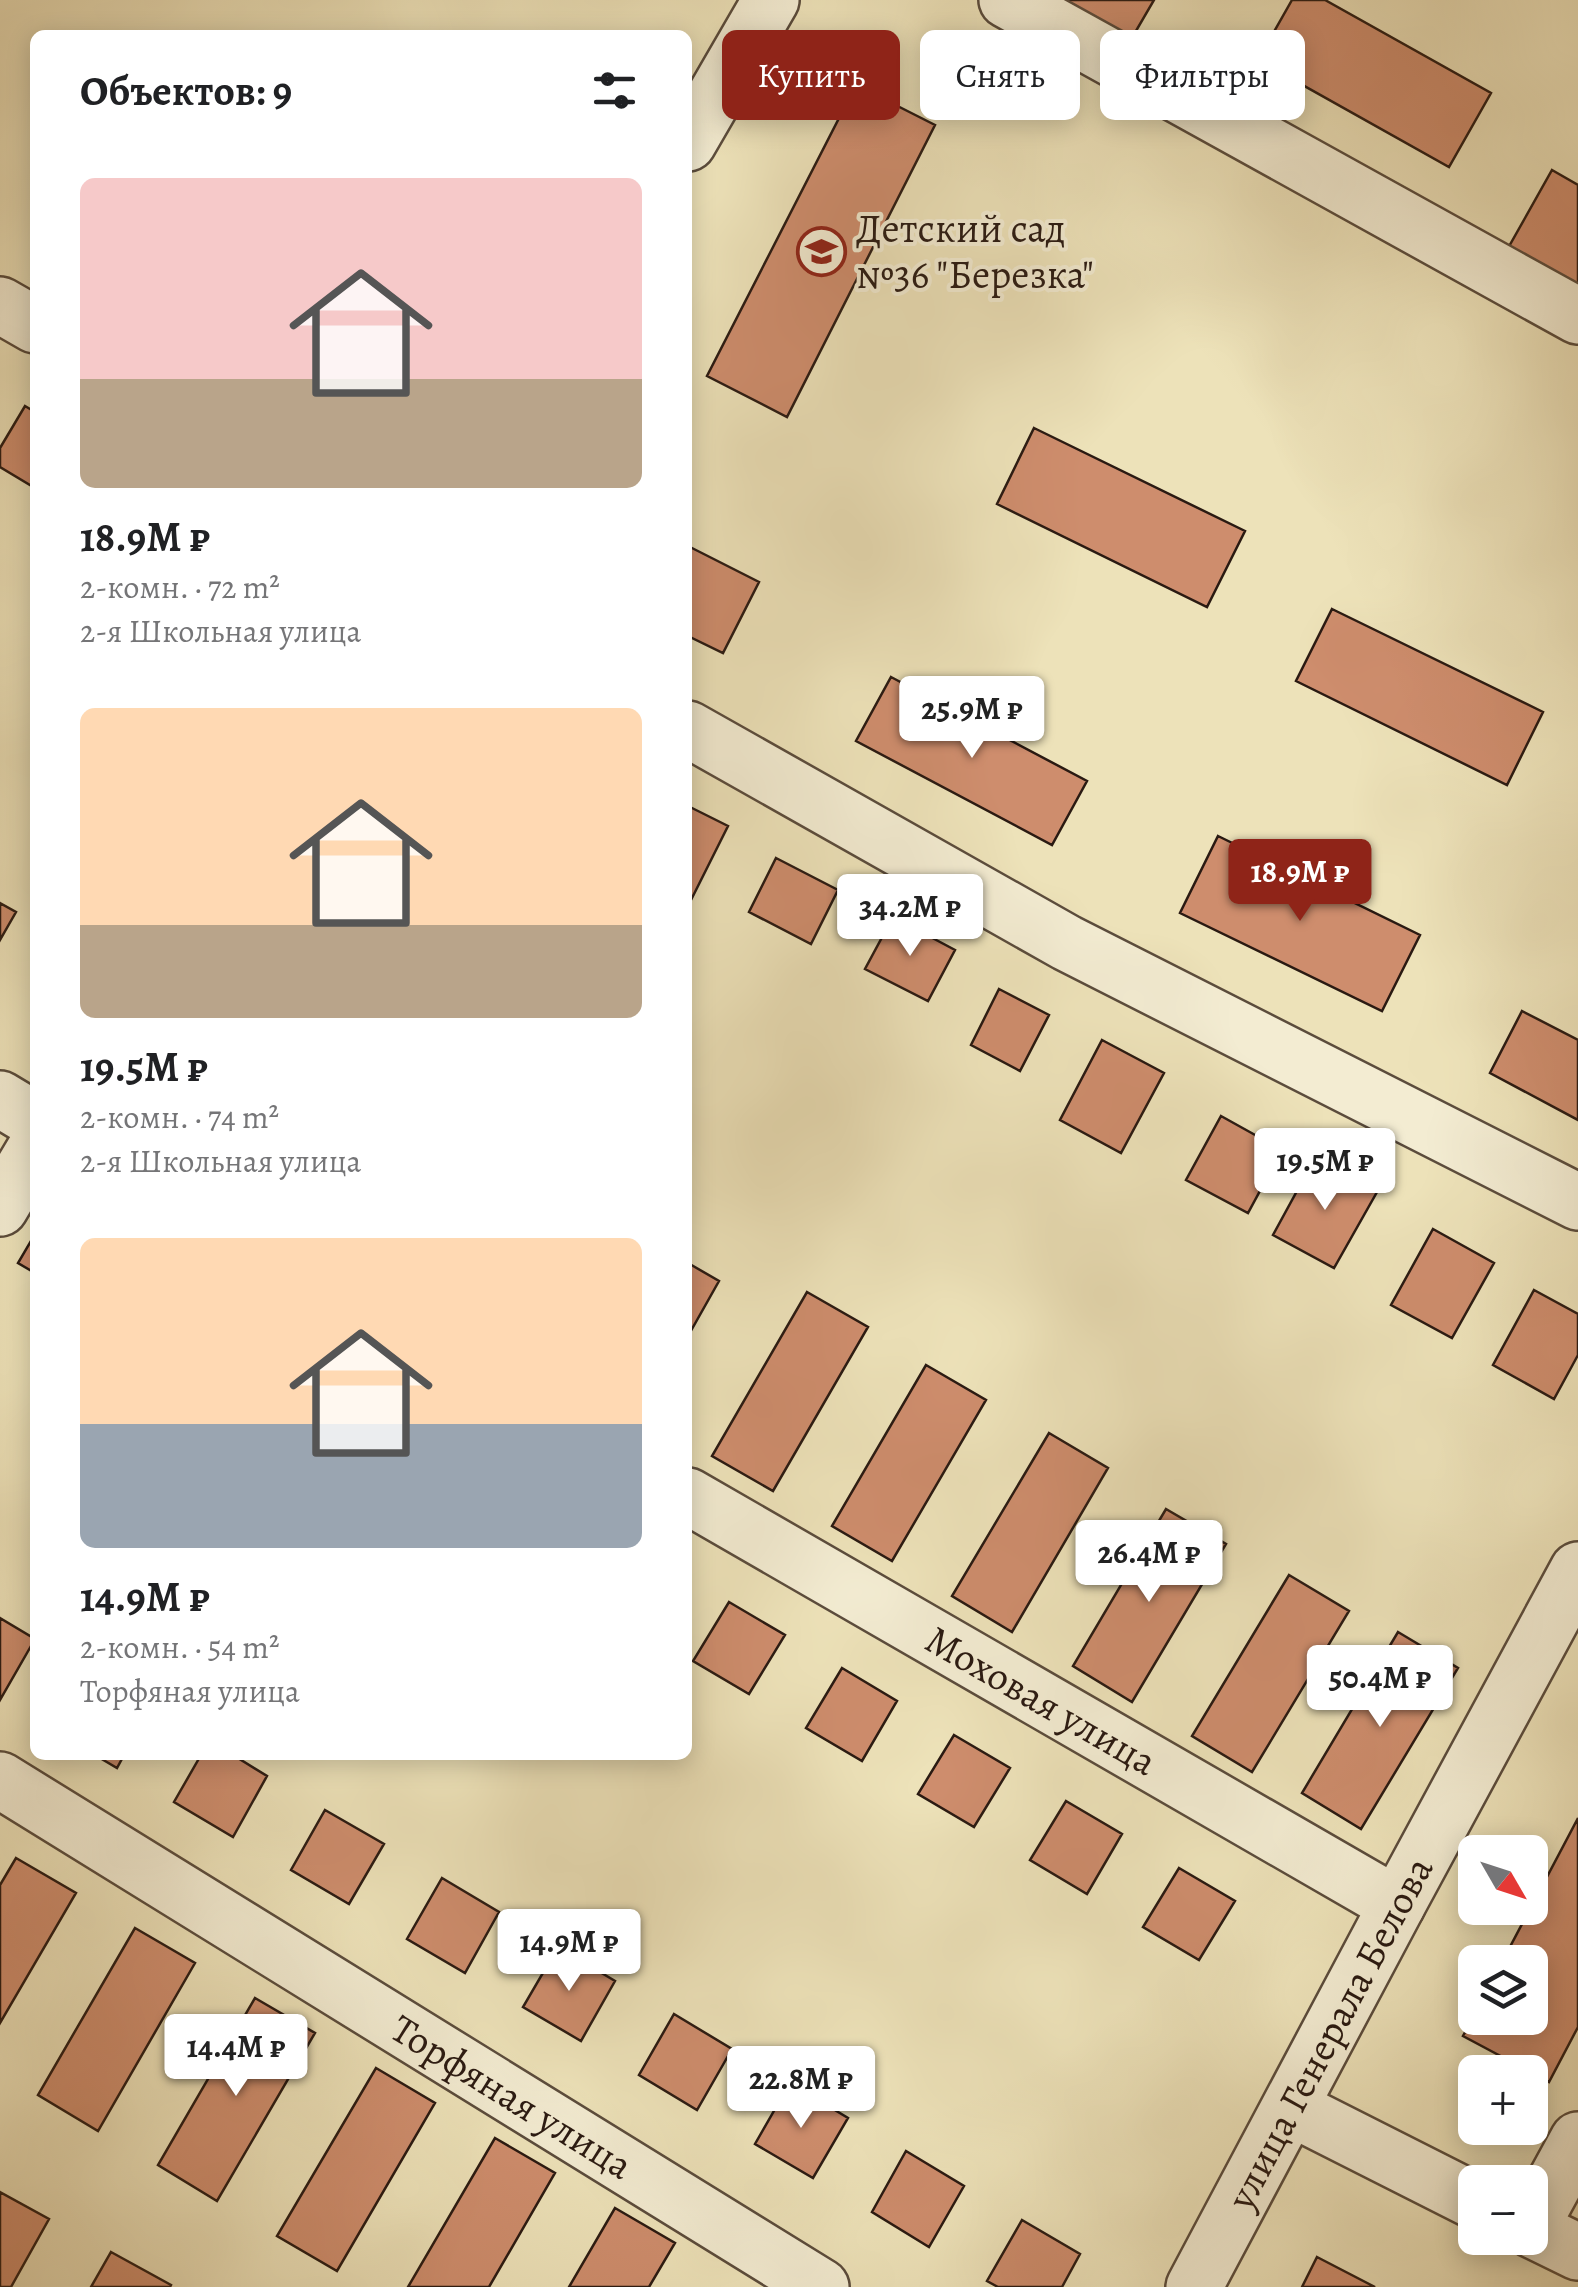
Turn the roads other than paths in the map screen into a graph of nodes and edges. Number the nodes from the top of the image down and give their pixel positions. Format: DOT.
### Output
graph roads {
  1 [pos="771,0"];
  2 [pos="1007,0"];
  3 [pos="692,135"];
  4 [pos="0,305"];
  5 [pos="1578,316"];
  6 [pos="30,322"];
  7 [pos="692,731"];
  8 [pos="0,1099"];
  9 [pos="30,1117"];
  10 [pos="30,1157"];
  11 [pos="1578,1202"];
  12 [pos="0,1208"];
  13 [pos="692,1498"];
  14 [pos="1578,1570"];
  15 [pos="0,1780"];
  16 [pos="1396,1904"];
  17 [pos="1290,2108"];
  18 [pos="1578,2140"];
  19 [pos="1458,2192"];
  20 [pos="1548,2196"];
  21 [pos="1548,2237"];
  22 [pos="1578,2252"];
  23 [pos="821,2287"];
  24 [pos="1194,2287"];
  1 -- 3 [label="street"];
  2 -- 5 [label="street"];
  4 -- 6 [label="street"];
  7 -- 11 [label="street"];
  8 -- 9 [label="street"];
  10 -- 12 [label="street"];
  13 -- 16 [label="street, Моховая улица"];
  14 -- 16 [label="street, улица Генерала Белова"];
  15 -- 23 [label="street, Торфяная улица"];
  16 -- 17 [label="street, улица Генерала Белова"];
  17 -- 19 [label="street"];
  17 -- 24 [label="street, улица Генерала Белова"];
  18 -- 20 [label="street"];
  21 -- 22 [label="street"];
}
